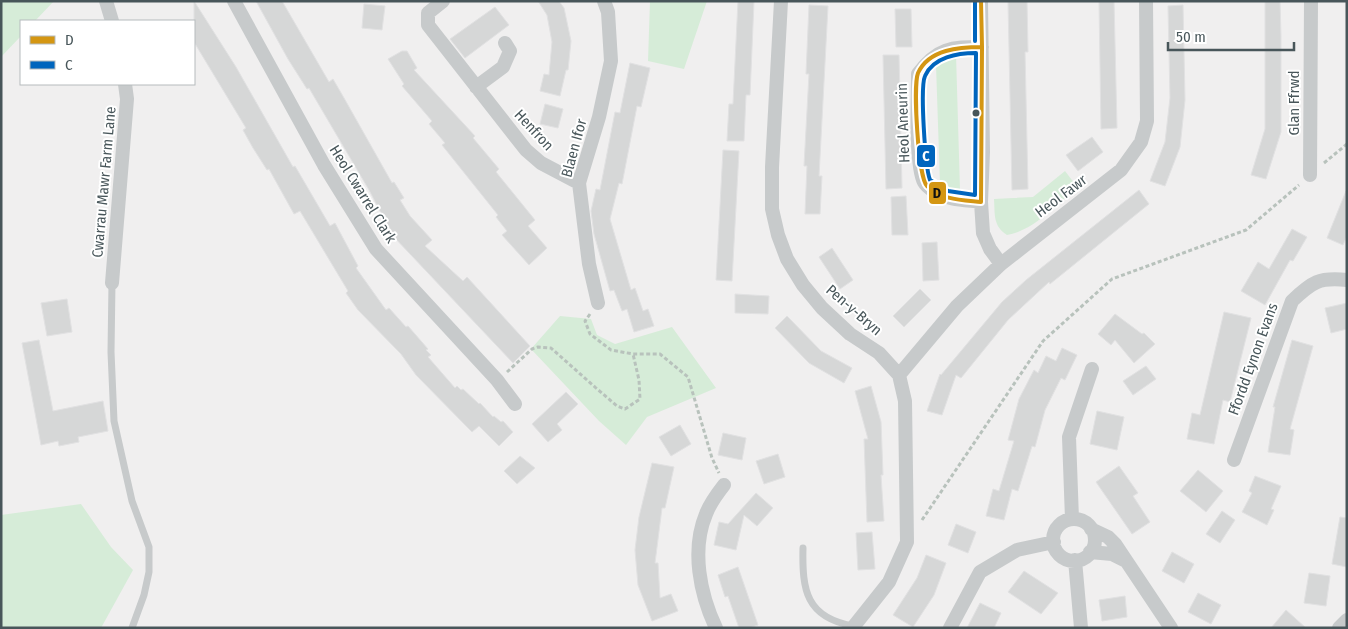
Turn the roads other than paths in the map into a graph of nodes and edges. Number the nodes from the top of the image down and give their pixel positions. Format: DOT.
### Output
graph roads {
  1 [pos="106,1"];
  2 [pos="234,1"];
  3 [pos="443,1"];
  4 [pos="604,1"];
  5 [pos="781,1"];
  6 [pos="981,1"];
  7 [pos="1146,1"];
  8 [pos="1311,1"];
  9 [pos="112,20"];
  10 [pos="505,43"];
  11 [pos="982,47"];
  12 [pos="126,85"];
  13 [pos="476,87"];
  14 [pos="1310,175"];
  15 [pos="579,183"];
  16 [pos="981,202"];
  17 [pos="1001,264"];
  18 [pos="1347,280"];
  19 [pos="112,283"];
  20 [pos="598,303"];
  21 [pos="1092,369"];
  22 [pos="899,375"];
  23 [pos="515,404"];
  24 [pos="1234,460"];
  25 [pos="724,484"];
  26 [pos="1072,519"];
  27 [pos="1091,529"];
  28 [pos="1054,542"];
  29 [pos="803,548"];
  30 [pos="1090,552"];
  31 [pos="1076,560"];
  32 [pos="1124,560"];
  33 [pos="1347,620"];
  34 [pos="852,627"];
  35 [pos="132,628"];
  36 [pos="716,628"];
  37 [pos="950,628"];
  38 [pos="1081,628"];
  39 [pos="1171,628"];
  40 [pos="1339,628"];
  1 -- 9 [label="street"];
  2 -- 23 [label="street, Heol Cwarrel Clark"];
  3 -- 13 [label="street, Henfron"];
  4 -- 15 [label="street, Blaen Ifor"];
  5 -- 22 [label="street, Pen-y-Bryn"];
  6 -- 11 [label="street"];
  7 -- 17 [label="street, Heol Fawr"];
  8 -- 14 [label="street, Glan Ffrwd"];
  10 -- 13 [label="street"];
  11 -- 16 [label="street"];
  11 -- 16 [label="street, Heol Aneurin"];
  12 -- 19 [label="street, Cwarrau Mawr Farm Lane"];
  13 -- 15 [label="street, Henfron"];
  15 -- 20 [label="street, Blaen Ifor"];
  16 -- 17 [label="street"];
  17 -- 22 [label="street, Heol Fawr"];
  18 -- 24 [label="street, Ffordd Eynon Evans"];
  19 -- 35 [label="lane"];
  21 -- 26 [label="street"];
  22 -- 34 [label="street, Pen-y-Bryn"];
  25 -- 36 [label="street"];
  26 -- 27 [label="street"];
  26 -- 28 [label="street"];
  27 -- 30 [label="street"];
  27 -- 32 [label="street"];
  28 -- 31 [label="street"];
  28 -- 37 [label="street"];
  29 -- 34 [label="lane"];
  30 -- 31 [label="street"];
  30 -- 32 [label="street"];
  31 -- 38 [label="street"];
  32 -- 39 [label="street"];
  33 -- 40 [label="street"];
}
